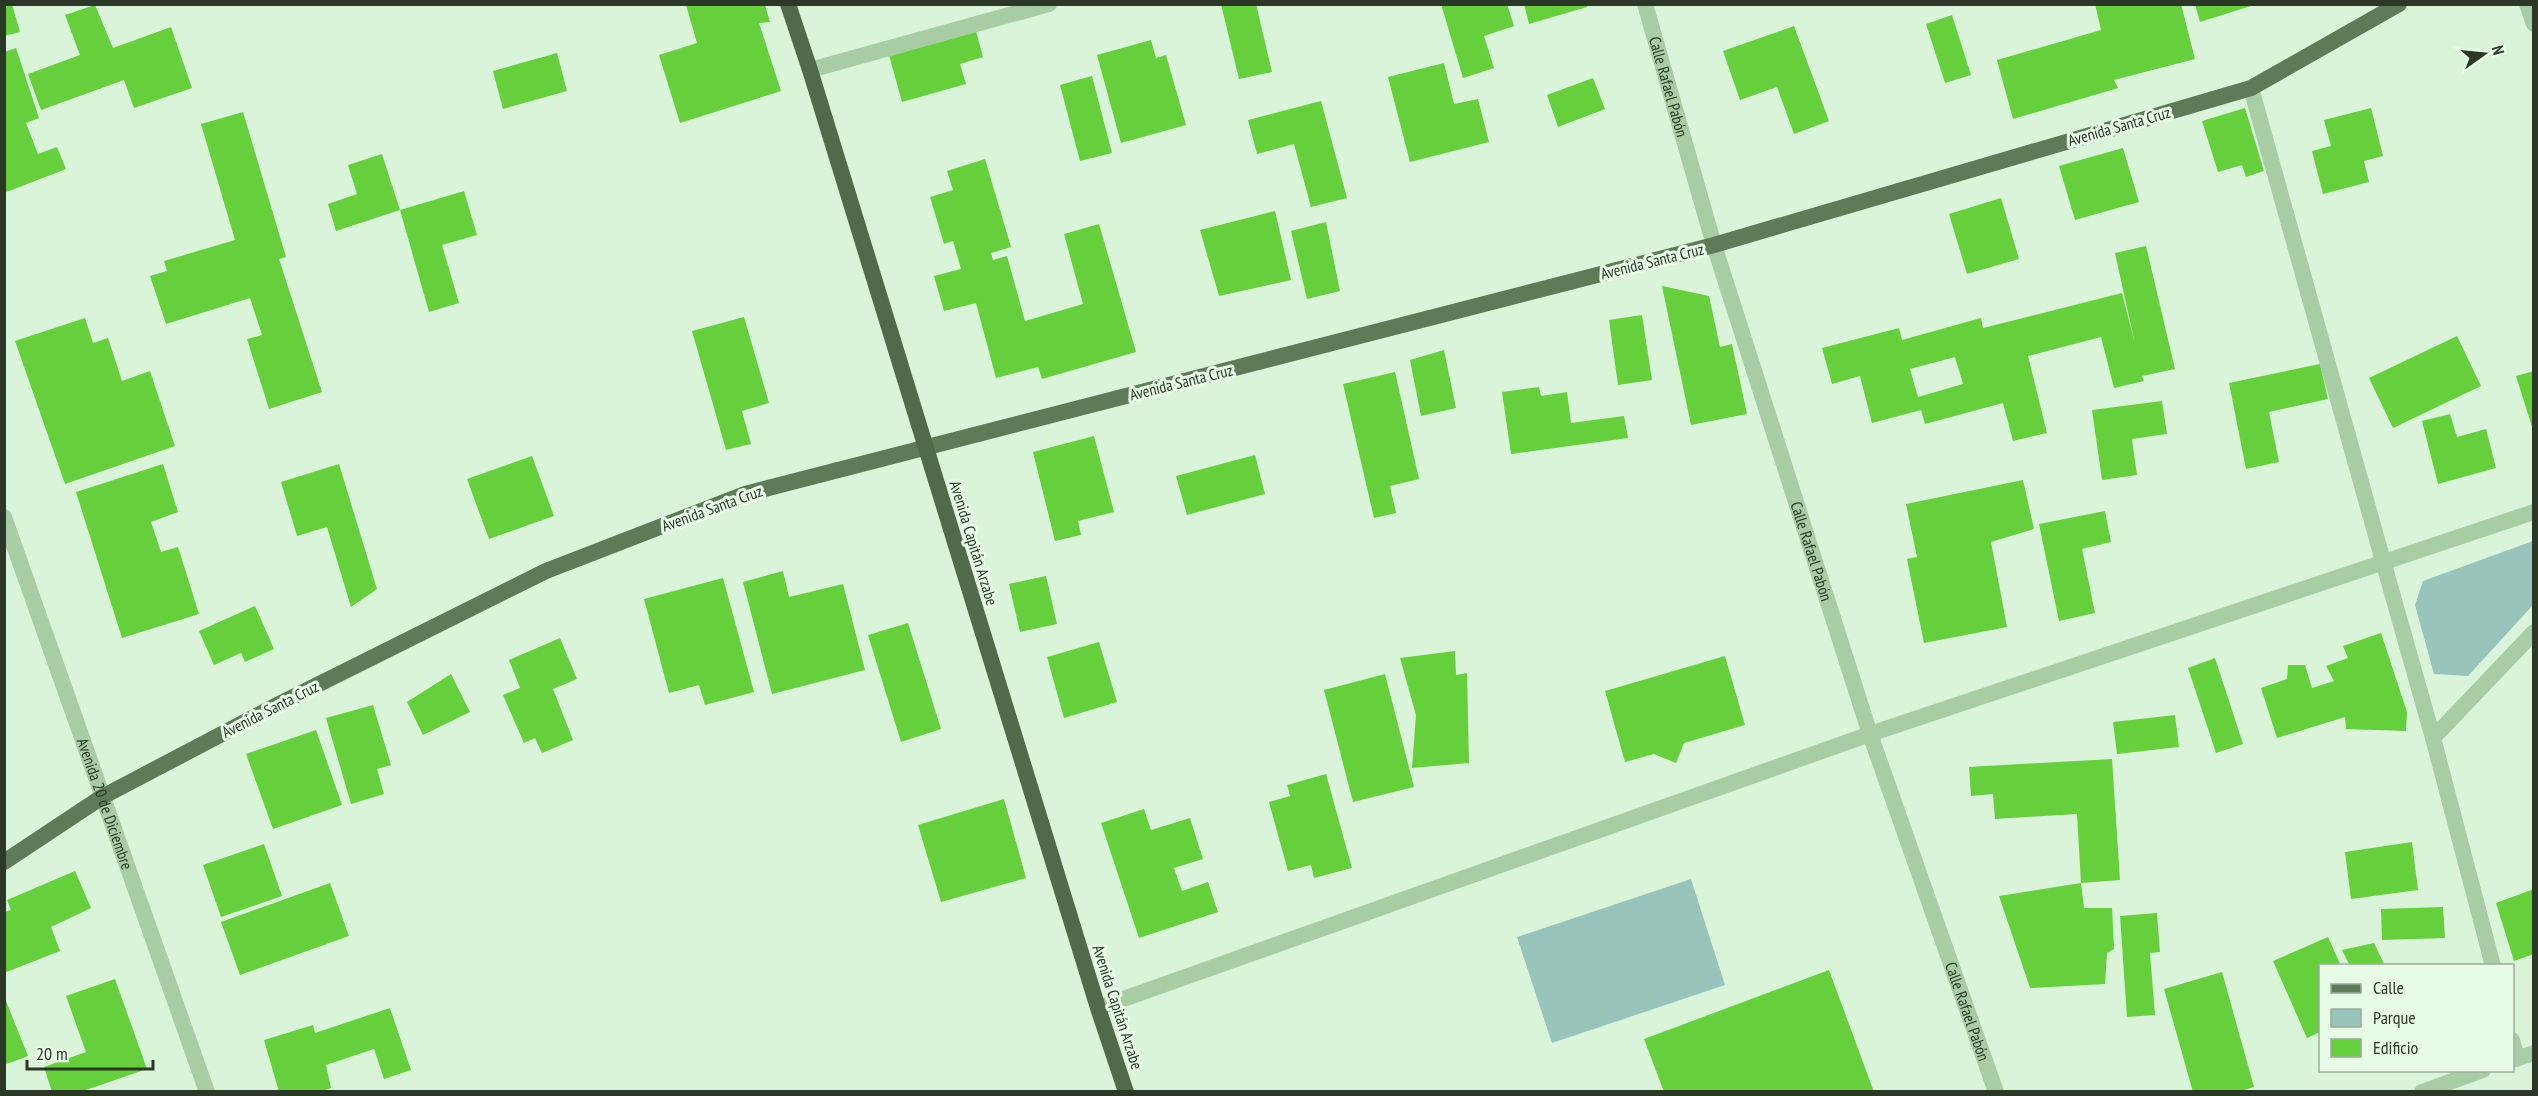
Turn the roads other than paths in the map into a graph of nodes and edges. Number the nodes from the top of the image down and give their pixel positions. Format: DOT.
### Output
graph roads {
  1 [pos="788,4"];
  2 [pos="1049,4"];
  3 [pos="1645,4"];
  4 [pos="2399,4"];
  5 [pos="2527,4"];
  6 [pos="2534,24"];
  7 [pos="810,70"];
  8 [pos="2251,88"];
  9 [pos="1714,245"];
  10 [pos="926,448"];
  11 [pos="2534,512"];
  12 [pos="4,517"];
  13 [pos="2383,561"];
  14 [pos="2534,632"];
  15 [pos="1870,734"];
  16 [pos="2433,738"];
  17 [pos="102,797"];
  18 [pos="4,862"];
  19 [pos="2492,964"];
  20 [pos="1098,1008"];
  21 [pos="2534,1053"];
  22 [pos="2515,1060"];
  23 [pos="2480,1072"];
  24 [pos="207,1092"];
  25 [pos="1126,1092"];
  26 [pos="1996,1092"];
  27 [pos="2422,1092"];
  1 -- 7 [label="highway, Avenida Capitán Arzabe"];
  2 -- 7 [label="street"];
  3 -- 9 [label="street, Calle Rafael Pabón"];
  4 -- 8 [label="main road, Avenida Santa Cruz"];
  5 -- 6 [label="street"];
  7 -- 10 [label="highway, Avenida Capitán Arzabe"];
  8 -- 9 [label="main road, Avenida Santa Cruz"];
  8 -- 13 [label="street"];
  9 -- 10 [label="main road, Avenida Santa Cruz"];
  9 -- 15 [label="street, Calle Rafael Pabón"];
  10 -- 17 [label="main road, Avenida Santa Cruz"];
  10 -- 20 [label="highway, Avenida Capitán Arzabe"];
  11 -- 13 [label="street"];
  12 -- 17 [label="street, Avenida 20 de Diciembre"];
  13 -- 15 [label="street"];
  13 -- 16 [label="street"];
  14 -- 16 [label="street"];
  15 -- 20 [label="street"];
  15 -- 26 [label="street, Calle Rafael Pabón"];
  16 -- 19 [label="street"];
  17 -- 18 [label="main road, Avenida Santa Cruz"];
  17 -- 24 [label="street, Avenida 20 de Diciembre"];
  20 -- 25 [label="highway, Avenida Capitán Arzabe"];
  21 -- 22 [label="street"];
  23 -- 27 [label="street"];
}
